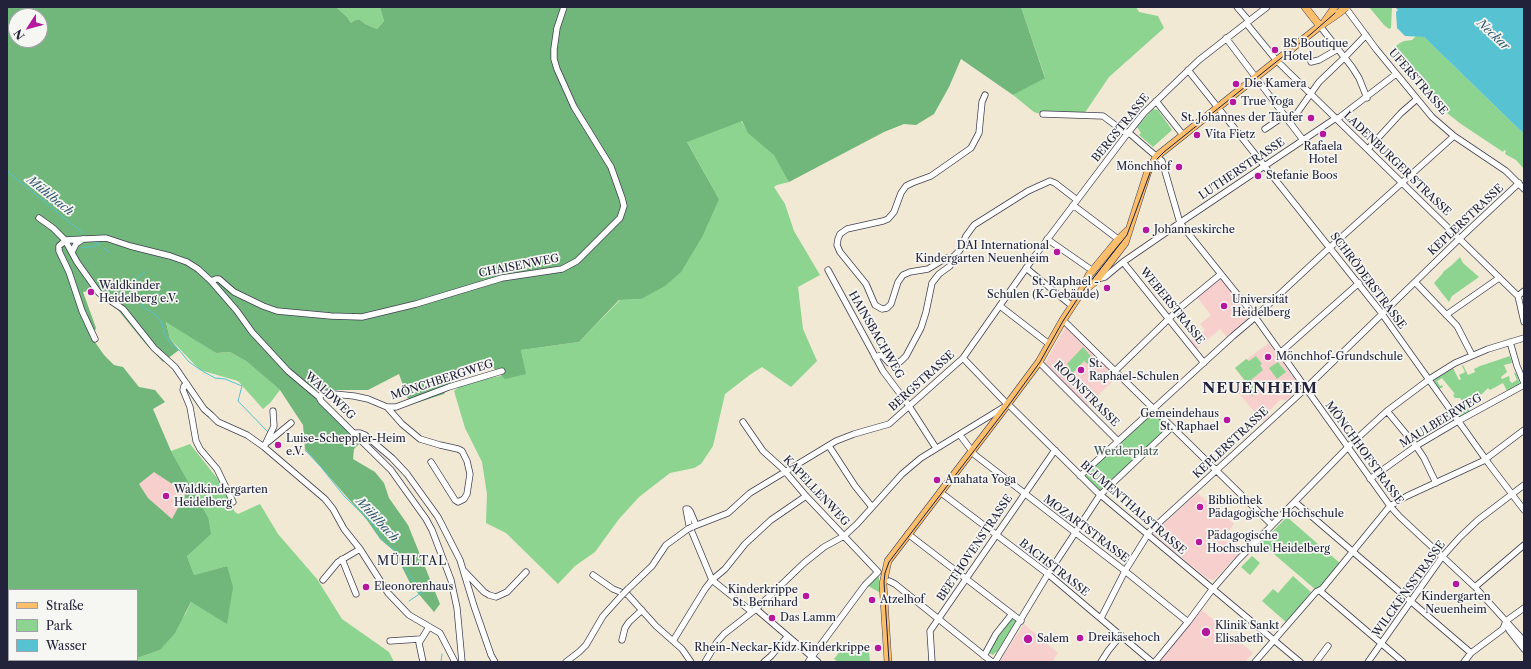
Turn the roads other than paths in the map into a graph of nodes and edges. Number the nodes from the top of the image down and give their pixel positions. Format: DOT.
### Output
graph roads {
  1 [pos="564,7"];
  2 [pos="1237,7"];
  3 [pos="1267,7"];
  4 [pos="1305,7"];
  5 [pos="1346,7"];
  6 [pos="1336,9"];
  7 [pos="1246,23"];
  8 [pos="1322,24"];
  9 [pos="1366,35"];
  10 [pos="1226,38"];
  11 [pos="1338,49"];
  12 [pos="1344,57"];
  13 [pos="1277,61"];
  14 [pos="1311,62"];
  15 [pos="1188,70"];
  16 [pos="1396,74"];
  17 [pos="1256,78"];
  18 [pos="1310,93"];
  19 [pos="985,95"];
  20 [pos="1367,98"];
  21 [pos="1418,99"];
  22 [pos="1156,101"];
  23 [pos="1218,107"];
  24 [pos="1043,114"];
  25 [pos="1284,116"];
  26 [pos="1337,119"];
  27 [pos="1290,123"];
  28 [pos="1265,129"];
  29 [pos="1128,133"];
  30 [pos="1183,135"];
  31 [pos="1454,136"];
  32 [pos="1303,140"];
  33 [pos="1368,150"];
  34 [pos="1157,156"];
  35 [pos="1265,166"];
  36 [pos="1401,182"];
  37 [pos="1519,184"];
  38 [pos="1524,189"];
  39 [pos="1077,200"];
  40 [pos="1073,205"];
  41 [pos="39,218"];
  42 [pos="1180,223"];
  43 [pos="1128,231"];
  44 [pos="84,239"];
  45 [pos="1047,239"];
  46 [pos="1118,239"];
  47 [pos="1460,239"];
  48 [pos="65,241"];
  49 [pos="1330,247"];
  50 [pos="72,252"];
  51 [pos="951,259"];
  52 [pos="1123,262"];
  53 [pos="1026,268"];
  54 [pos="828,270"];
  55 [pos="1093,271"];
  56 [pos="1221,274"];
  57 [pos="1499,278"];
  58 [pos="1098,279"];
  59 [pos="211,281"];
  60 [pos="1415,282"];
  61 [pos="1359,283"];
  62 [pos="1524,291"];
  63 [pos="1080,294"];
  64 [pos="1518,296"];
  65 [pos="1000,306"];
  66 [pos="1072,306"];
  67 [pos="1384,313"];
  68 [pos="1446,315"];
  69 [pos="1255,317"];
  70 [pos="1169,319"];
  71 [pos="1063,320"];
  72 [pos="1524,322"];
  73 [pos="1524,338"];
  74 [pos="95,339"];
  75 [pos="1510,342"];
  76 [pos="1049,344"];
  77 [pos="1280,353"];
  78 [pos="1472,355"];
  79 [pos="875,357"];
  80 [pos="963,358"];
  81 [pos="1039,362"];
  82 [pos="1204,363"];
  83 [pos="502,371"];
  84 [pos="1115,371"];
  85 [pos="1429,379"];
  86 [pos="187,384"];
  87 [pos="1524,384"];
  88 [pos="1307,387"];
  89 [pos="319,397"];
  90 [pos="1008,405"];
  91 [pos="909,406"];
  92 [pos="387,407"];
  93 [pos="1154,408"];
  94 [pos="273,411"];
  95 [pos="1387,411"];
  96 [pos="1458,421"];
  97 [pos="291,422"];
  98 [pos="743,422"];
  99 [pos="1172,427"];
  100 [pos="1524,430"];
  101 [pos="355,433"];
  102 [pos="960,435"];
  103 [pos="1118,441"];
  104 [pos="266,444"];
  105 [pos="829,446"];
  106 [pos="1416,446"];
  107 [pos="936,448"];
  108 [pos="1349,448"];
  109 [pos="1054,450"];
  110 [pos="972,452"];
  111 [pos="1486,460"];
  112 [pos="431,462"];
  113 [pos="1218,469"];
  114 [pos="785,472"];
  115 [pos="1080,476"];
  116 [pos="1370,479"];
  117 [pos="1436,484"];
  118 [pos="1524,485"];
  119 [pos="940,492"];
  120 [pos="1025,494"];
  121 [pos="1100,495"];
  122 [pos="1512,495"];
  123 [pos="806,496"];
  124 [pos="233,502"];
  125 [pos="1295,502"];
  126 [pos="1390,506"];
  127 [pos="872,507"];
  128 [pos="1524,510"];
  129 [pos="1272,525"];
  130 [pos="692,527"];
  131 [pos="1075,533"];
  132 [pos="1149,533"];
  133 [pos="908,534"];
  134 [pos="844,536"];
  135 [pos="996,536"];
  136 [pos="1524,545"];
  137 [pos="360,549"];
  138 [pos="1353,552"];
  139 [pos="1442,557"];
  140 [pos="342,559"];
  141 [pos="883,570"];
  142 [pos="1125,570"];
  143 [pos="464,571"];
  144 [pos="526,572"];
  145 [pos="1048,574"];
  146 [pos="592,575"];
  147 [pos="966,579"];
  148 [pos="323,580"];
  149 [pos="712,580"];
  150 [pos="890,582"];
  151 [pos="1475,587"];
  152 [pos="1213,588"];
  153 [pos="1320,591"];
  154 [pos="356,594"];
  155 [pos="1411,601"];
  156 [pos="1524,608"];
  157 [pos="642,610"];
  158 [pos="754,611"];
  159 [pos="1012,614"];
  160 [pos="1101,618"];
  161 [pos="939,619"];
  162 [pos="1021,621"];
  163 [pos="1506,621"];
  164 [pos="1188,622"];
  165 [pos="429,627"];
  166 [pos="1121,635"];
  167 [pos="787,636"];
  168 [pos="420,639"];
  169 [pos="622,640"];
  170 [pos="1274,640"];
  171 [pos="390,641"];
  172 [pos="672,641"];
  173 [pos="1524,641"];
  174 [pos="1382,643"];
  175 [pos="1328,646"];
  176 [pos="1524,649"];
  177 [pos="1471,653"];
  178 [pos="984,656"];
  179 [pos="454,660"];
  180 [pos="462,660"];
  181 [pos="810,660"];
  182 [pos="423,662"];
  183 [pos="495,662"];
  184 [pos="566,662"];
  185 [pos="691,662"];
  186 [pos="705,662"];
  187 [pos="764,662"];
  188 [pos="818,662"];
  189 [pos="888,662"];
  190 [pos="932,662"];
  191 [pos="992,662"];
  192 [pos="996,662"];
  193 [pos="1101,662"];
  194 [pos="1153,662"];
  195 [pos="1254,662"];
  196 [pos="1300,662"];
  197 [pos="1316,662"];
  198 [pos="1368,662"];
  199 [pos="1403,662"];
  200 [pos="1464,662"];
  1 -- 59 [label="street, CHAISENWEG"];
  2 -- 7 [label="street, LADENBURGER STRASSE"];
  3 -- 7 [label="street, BERGSTRASSE"];
  4 -- 8 [label="main road"];
  5 -- 6 [label="main road, bridge"];
  5 -- 9 [label="street, UFERSTRASSE"];
  6 -- 8 [label="main road"];
  7 -- 10 [label="street, BERGSTRASSE"];
  7 -- 13 [label="street, LADENBURGER STRASSE"];
  8 -- 11 [label="street"];
  8 -- 13 [label="main road"];
  9 -- 12 [label="street"];
  9 -- 16 [label="street, UFERSTRASSE"];
  10 -- 15 [label="street, BERGSTRASSE"];
  10 -- 17 [label="street"];
  11 -- 12 [label="street"];
  11 -- 14 [label="street"];
  12 -- 18 [label="street"];
  12 -- 20 [label="street"];
  13 -- 17 [label="main road"];
  13 -- 18 [label="street, LADENBURGER STRASSE"];
  15 -- 22 [label="street, BERGSTRASSE"];
  15 -- 23 [label="street, SCHRÖDERSTRASSE"];
  16 -- 20 [label="street, LUTHERSTRASSE"];
  16 -- 21 [label="street, UFERSTRASSE"];
  17 -- 23 [label="main road"];
  17 -- 25 [label="street"];
  18 -- 26 [label="street, LADENBURGER STRASSE"];
  18 -- 27 [label="street"];
  19 -- 51 [label="street"];
  20 -- 26 [label="street, LUTHERSTRASSE"];
  21 -- 31 [label="street, UFERSTRASSE"];
  21 -- 33 [label="street"];
  22 -- 29 [label="street, BERGSTRASSE"];
  22 -- 30 [label="street"];
  23 -- 30 [label="main road"];
  23 -- 35 [label="street, SCHRÖDERSTRASSE"];
  24 -- 29 [label="street"];
  25 -- 27 [label="street"];
  25 -- 28 [label="street"];
  26 -- 32 [label="street, LUTHERSTRASSE"];
  26 -- 33 [label="street, LADENBURGER STRASSE"];
  27 -- 32 [label="street"];
  29 -- 34 [label="street"];
  29 -- 39 [label="street, BERGSTRASSE"];
  30 -- 34 [label="main road"];
  31 -- 36 [label="street"];
  31 -- 37 [label="street, UFERSTRASSE"];
  32 -- 35 [label="street, LUTHERSTRASSE"];
  33 -- 36 [label="street, LADENBURGER STRASSE"];
  34 -- 42 [label="street, MÖNCHHOFSTRASSE"];
  34 -- 43 [label="main road"];
  35 -- 42 [label="street, LUTHERSTRASSE"];
  35 -- 49 [label="street, SCHRÖDERSTRASSE"];
  36 -- 47 [label="street, LADENBURGER STRASSE"];
  36 -- 49 [label="street"];
  37 -- 38 [label="street, UFERSTRASSE"];
  37 -- 47 [label="street, KEPLERSTRASSE"];
  39 -- 40 [label="street, BERGSTRASSE"];
  39 -- 51 [label="street"];
  40 -- 45 [label="street, BERGSTRASSE"];
  40 -- 46 [label="street"];
  41 -- 48 [label="street"];
  42 -- 52 [label="street, LUTHERSTRASSE"];
  42 -- 56 [label="street, MÖNCHHOFSTRASSE"];
  43 -- 46 [label="main road"];
  43 -- 58 [label="main road"];
  44 -- 48 [label="street, WALDWEG"];
  44 -- 50 [label="street"];
  44 -- 59 [label="street, WALDWEG"];
  45 -- 53 [label="street, BERGSTRASSE"];
  45 -- 55 [label="street"];
  46 -- 55 [label="main road"];
  47 -- 57 [label="street, LADENBURGER STRASSE"];
  47 -- 60 [label="street, KEPLERSTRASSE"];
  48 -- 50 [label="street"];
  48 -- 74 [label="street"];
  49 -- 61 [label="street, SCHRÖDERSTRASSE"];
  49 -- 69 [label="street"];
  50 -- 86 [label="street"];
  51 -- 79 [label="street"];
  52 -- 58 [label="street, LUTHERSTRASSE"];
  52 -- 70 [label="street, WEBERSTRASSE"];
  53 -- 65 [label="street, BERGSTRASSE"];
  53 -- 66 [label="street"];
  54 -- 79 [label="street, HAINSBACHWEG"];
  55 -- 63 [label="main road"];
  56 -- 69 [label="street, MÖNCHHOFSTRASSE"];
  56 -- 70 [label="street"];
  57 -- 64 [label="street, LADENBURGER STRASSE"];
  57 -- 68 [label="street"];
  58 -- 63 [label="main road"];
  59 -- 89 [label="street, WALDWEG"];
  60 -- 67 [label="street, KEPLERSTRASSE"];
  60 -- 68 [label="street"];
  61 -- 67 [label="street, SCHRÖDERSTRASSE"];
  61 -- 77 [label="street"];
  62 -- 64 [label="street"];
  63 -- 66 [label="main road"];
  64 -- 72 [label="street"];
  65 -- 76 [label="street"];
  65 -- 80 [label="street, BERGSTRASSE"];
  66 -- 71 [label="main road"];
  67 -- 85 [label="street, SCHRÖDERSTRASSE"];
  67 -- 88 [label="street, KEPLERSTRASSE"];
  68 -- 78 [label="street"];
  69 -- 77 [label="street, MÖNCHHOFSTRASSE"];
  69 -- 82 [label="street"];
  70 -- 82 [label="street, WEBERSTRASSE"];
  70 -- 84 [label="street"];
  71 -- 76 [label="main road"];
  71 -- 84 [label="street"];
  73 -- 75 [label="street"];
  75 -- 78 [label="street"];
  75 -- 87 [label="street"];
  76 -- 81 [label="main road"];
  77 -- 88 [label="street, MÖNCHHOFSTRASSE"];
  78 -- 85 [label="street"];
  79 -- 91 [label="street, HAINSBACHWEG"];
  80 -- 90 [label="street, BLUMENTHALSTRASSE"];
  80 -- 91 [label="street, BERGSTRASSE"];
  81 -- 90 [label="main road"];
  81 -- 103 [label="street, ROONSTRASSE"];
  82 -- 93 [label="street"];
  83 -- 92 [label="street, MÖNCHBERGWEG"];
  84 -- 93 [label="street"];
  85 -- 95 [label="street"];
  85 -- 96 [label="street, SCHRÖDERSTRASSE"];
  86 -- 104 [label="street"];
  86 -- 124 [label="street"];
  87 -- 96 [label="street, MAULBEERWEG"];
  88 -- 108 [label="street, MÖNCHHOFSTRASSE"];
  88 -- 113 [label="street, KEPLERSTRASSE"];
  89 -- 92 [label="street, MÖNCHBERGWEG"];
  89 -- 101 [label="street, WALDWEG"];
  90 -- 102 [label="street"];
  90 -- 109 [label="street, BLUMENTHALSTRASSE"];
  90 -- 110 [label="main road"];
  91 -- 105 [label="street, BERGSTRASSE"];
  91 -- 107 [label="street, HAINSBACHWEG"];
  92 -- 112 [label="street"];
  93 -- 99 [label="street"];
  93 -- 103 [label="street"];
  94 -- 104 [label="street"];
  95 -- 106 [label="street"];
  95 -- 108 [label="street"];
  96 -- 106 [label="street, MAULBEERWEG"];
  96 -- 111 [label="street, SCHRÖDERSTRASSE"];
  97 -- 104 [label="street"];
  98 -- 114 [label="street, KAPELLENWEG"];
  99 -- 113 [label="street"];
  99 -- 121 [label="street"];
  100 -- 111 [label="street"];
  101 -- 143 [label="street"];
  101 -- 180 [label="street, WALDWEG"];
  102 -- 107 [label="street"];
  102 -- 110 [label="street, MOZARTSTRASSE"];
  103 -- 115 [label="street"];
  104 -- 137 [label="street"];
  105 -- 114 [label="street, BERGSTRASSE"];
  105 -- 127 [label="street"];
  106 -- 116 [label="street, MAULBEERWEG"];
  106 -- 117 [label="street"];
  107 -- 127 [label="street"];
  108 -- 116 [label="street, MÖNCHHOFSTRASSE"];
  108 -- 125 [label="street"];
  109 -- 115 [label="street, BLUMENTHALSTRASSE"];
  109 -- 120 [label="street, BEETHOVENSTRASSE"];
  110 -- 119 [label="main road"];
  110 -- 120 [label="street, MOZARTSTRASSE"];
  111 -- 117 [label="street"];
  111 -- 122 [label="street, SCHRÖDERSTRASSE"];
  113 -- 129 [label="street"];
  113 -- 132 [label="street, KEPLERSTRASSE"];
  114 -- 123 [label="street, KAPELLENWEG"];
  114 -- 130 [label="street, BERGSTRASSE"];
  115 -- 121 [label="street, BLUMENTHALSTRASSE"];
  116 -- 126 [label="street, MÖNCHHOFSTRASSE"];
  117 -- 126 [label="street"];
  118 -- 122 [label="street, WILCKENSSTRASSE"];
  119 -- 133 [label="main road"];
  119 -- 135 [label="street, BACHSTRASSE"];
  120 -- 131 [label="street, MOZARTSTRASSE"];
  120 -- 135 [label="street, BEETHOVENSTRASSE"];
  121 -- 131 [label="street"];
  121 -- 132 [label="street, BLUMENTHALSTRASSE"];
  122 -- 128 [label="street, SCHRÖDERSTRASSE"];
  122 -- 139 [label="street, WILCKENSSTRASSE"];
  123 -- 134 [label="street, KAPELLENWEG"];
  123 -- 149 [label="street"];
  125 -- 129 [label="street"];
  125 -- 138 [label="street"];
  126 -- 138 [label="street"];
  126 -- 139 [label="street, MÖNCHHOFSTRASSE"];
  127 -- 134 [label="street"];
  129 -- 152 [label="street"];
  130 -- 149 [label="street"];
  130 -- 184 [label="street, BERGSTRASSE, bridge"];
  131 -- 142 [label="street, MOZARTSTRASSE"];
  131 -- 145 [label="street"];
  132 -- 142 [label="street, KEPLERSTRASSE"];
  132 -- 152 [label="street, BLUMENTHALSTRASSE"];
  133 -- 141 [label="main road"];
  133 -- 147 [label="street"];
  134 -- 141 [label="street, KAPELLENWEG"];
  134 -- 158 [label="street"];
  135 -- 145 [label="street, BACHSTRASSE"];
  135 -- 147 [label="street, BEETHOVENSTRASSE"];
  136 -- 151 [label="street"];
  137 -- 140 [label="street"];
  137 -- 165 [label="street"];
  138 -- 153 [label="street"];
  138 -- 155 [label="street"];
  139 -- 151 [label="street, MÖNCHHOFSTRASSE"];
  139 -- 155 [label="street, WILCKENSSTRASSE"];
  140 -- 148 [label="street"];
  140 -- 154 [label="street"];
  141 -- 181 [label="street"];
  141 -- 189 [label="main road"];
  142 -- 160 [label="street, KEPLERSTRASSE"];
  142 -- 164 [label="street, MOZARTSTRASSE"];
  143 -- 144 [label="street"];
  143 -- 183 [label="street"];
  145 -- 160 [label="street, BACHSTRASSE"];
  145 -- 162 [label="street"];
  146 -- 157 [label="street"];
  147 -- 159 [label="street"];
  147 -- 161 [label="street, BEETHOVENSTRASSE"];
  149 -- 158 [label="street"];
  149 -- 172 [label="street"];
  150 -- 161 [label="street"];
  151 -- 163 [label="street, MÖNCHHOFSTRASSE"];
  152 -- 164 [label="street"];
  152 -- 170 [label="street, BLUMENTHALSTRASSE"];
  153 -- 170 [label="street"];
  153 -- 174 [label="street"];
  155 -- 174 [label="street, WILCKENSSTRASSE"];
  155 -- 177 [label="street"];
  156 -- 163 [label="street"];
  157 -- 169 [label="street"];
  157 -- 172 [label="street"];
  158 -- 167 [label="street"];
  158 -- 186 [label="street"];
  159 -- 162 [label="street"];
  159 -- 178 [label="street"];
  160 -- 166 [label="street, BACHSTRASSE"];
  161 -- 178 [label="street"];
  161 -- 190 [label="street, BEETHOVENSTRASSE"];
  162 -- 192 [label="street"];
  163 -- 173 [label="street, MÖNCHHOFSTRASSE"];
  163 -- 176 [label="street, MÖNCHHOFSTRASSE"];
  163 -- 177 [label="street"];
  164 -- 194 [label="street"];
  165 -- 168 [label="street"];
  165 -- 179 [label="street"];
  166 -- 193 [label="street"];
  166 -- 194 [label="street, BACHSTRASSE"];
  167 -- 181 [label="street"];
  167 -- 187 [label="street"];
  168 -- 171 [label="street"];
  168 -- 182 [label="street"];
  170 -- 195 [label="street"];
  170 -- 196 [label="street, BLUMENTHALSTRASSE"];
  172 -- 185 [label="street"];
  174 -- 198 [label="street, WILCKENSSTRASSE"];
  174 -- 199 [label="street"];
  175 -- 197 [label="street"];
  177 -- 200 [label="street"];
  178 -- 191 [label="street"];
  179 -- 180 [label="street"];
  181 -- 188 [label="street"];
}
